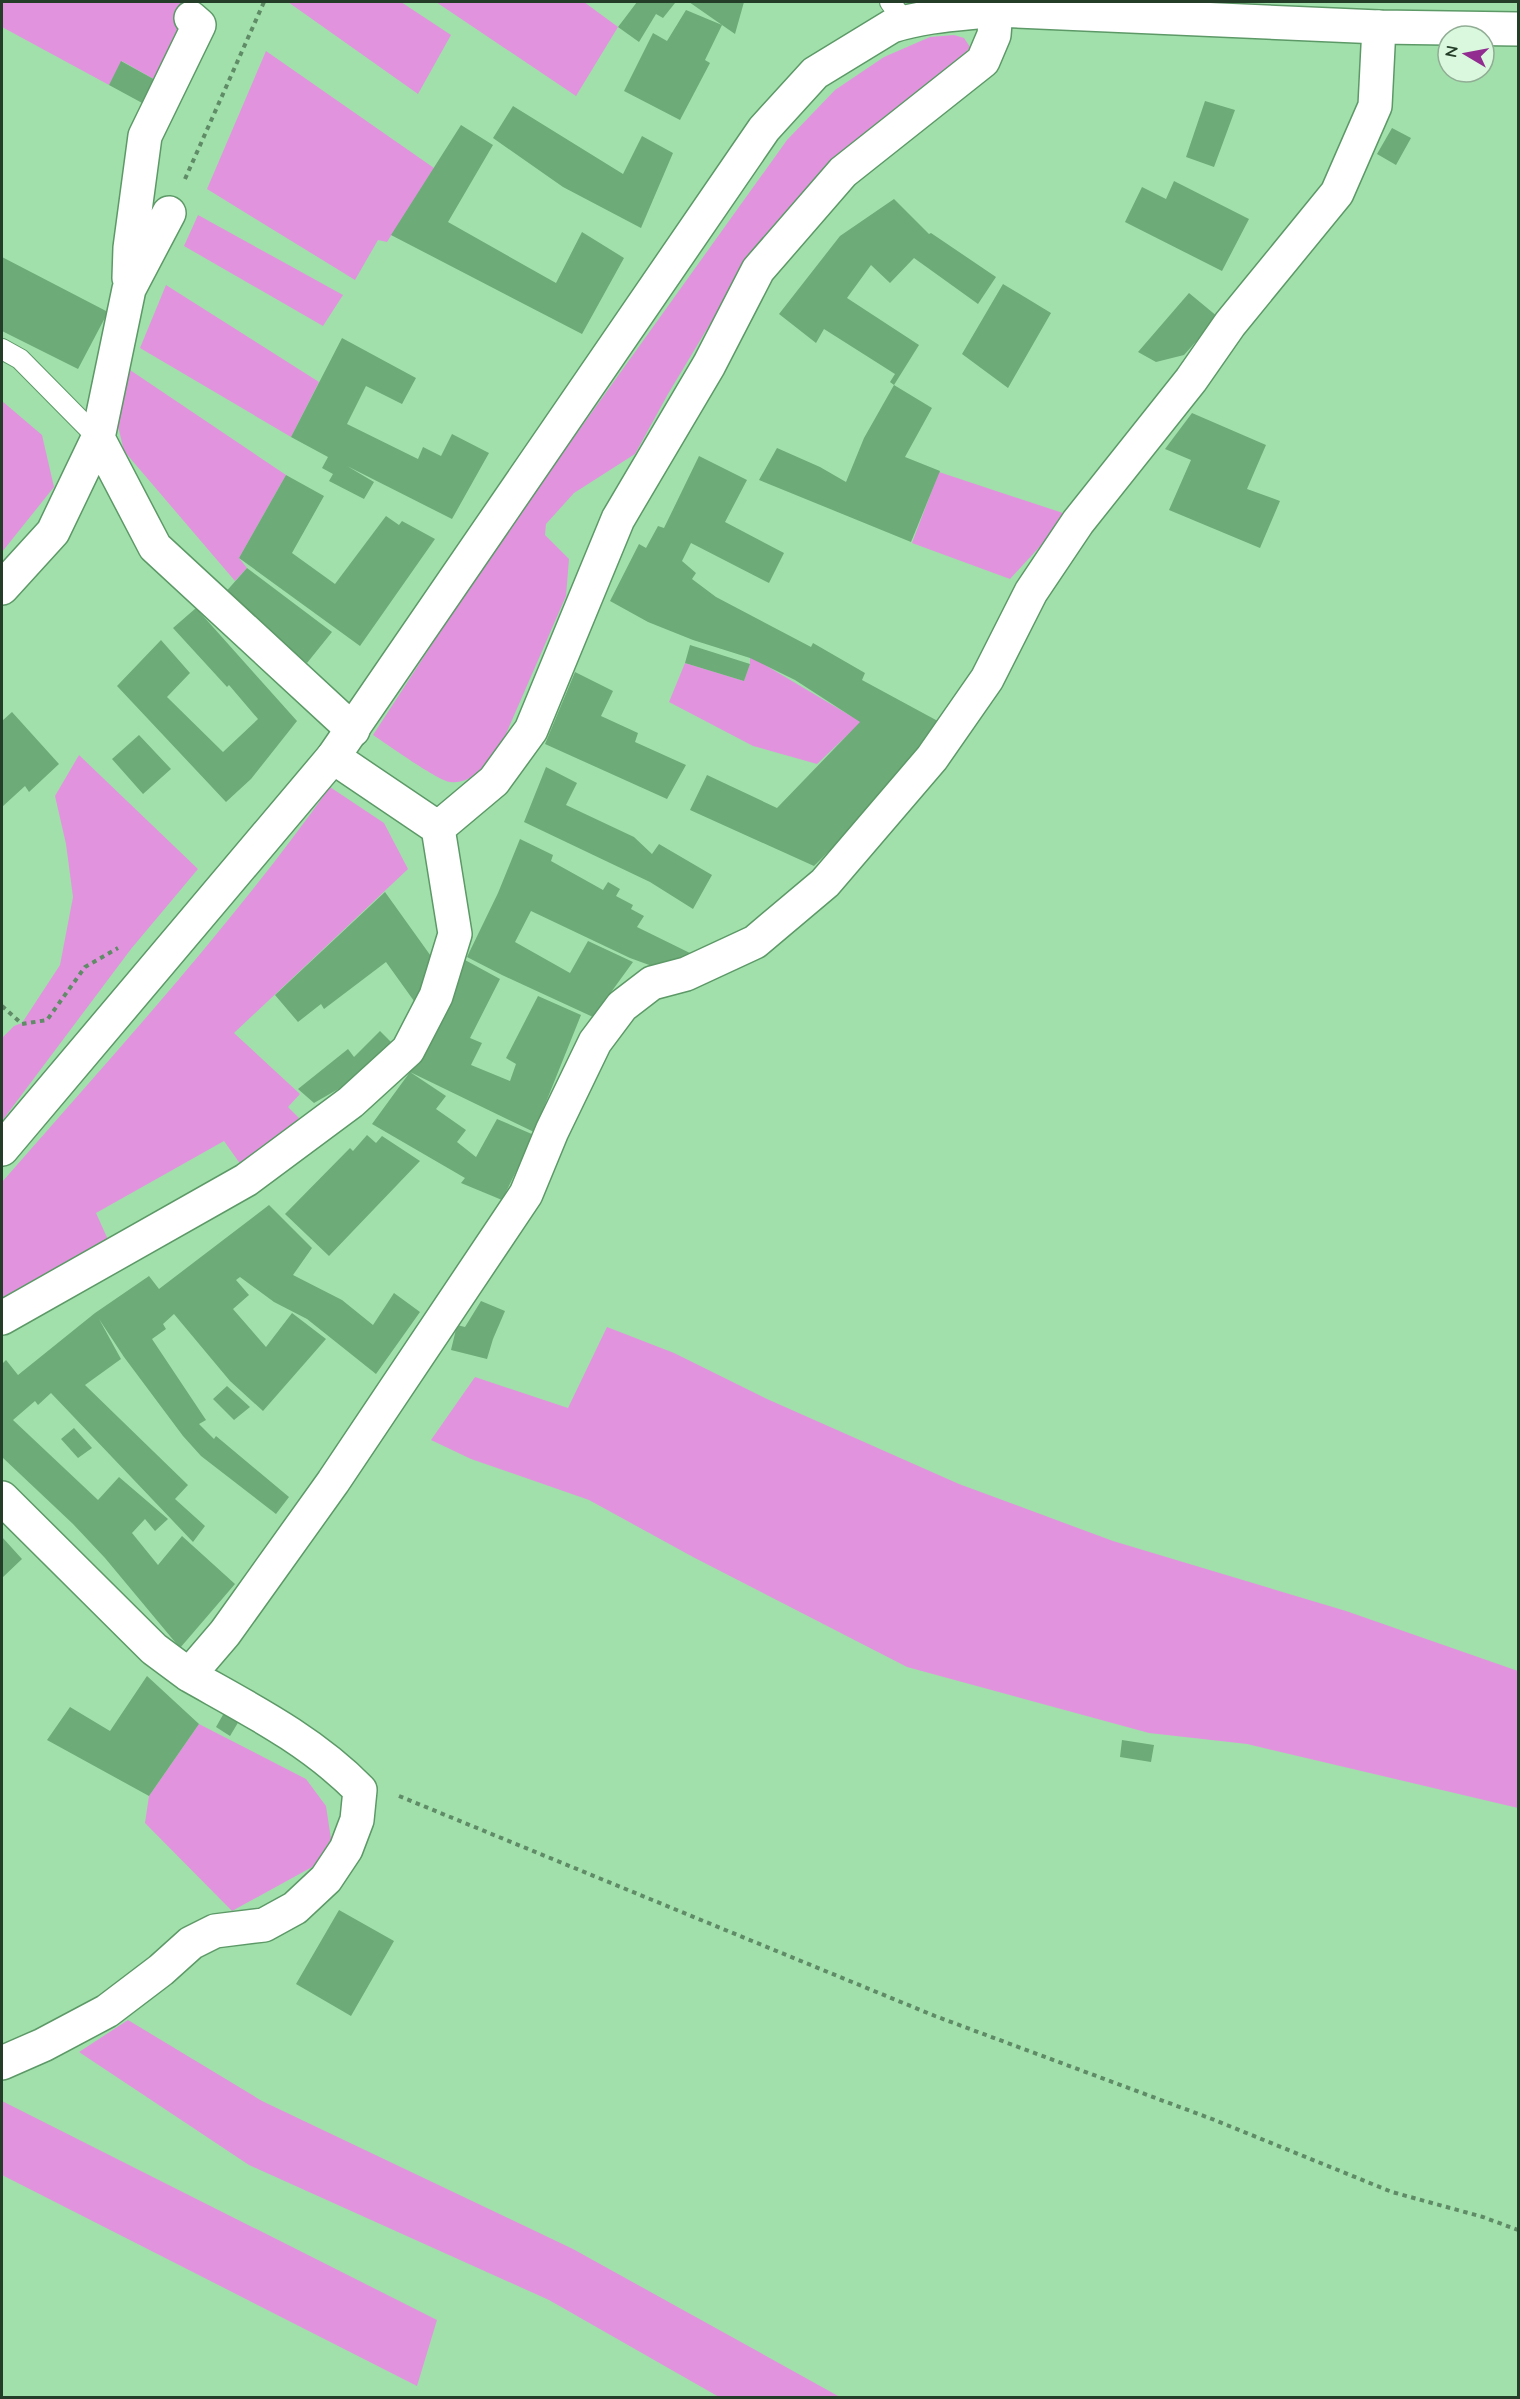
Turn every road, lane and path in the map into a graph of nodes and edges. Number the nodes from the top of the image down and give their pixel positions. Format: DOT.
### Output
graph roads {
  1 [pos="264,2"];
  2 [pos="948,8"];
  3 [pos="996,10"];
  4 [pos="897,12"];
  5 [pos="191,18"];
  6 [pos="1379,27"];
  7 [pos="1518,29"];
  8 [pos="169,213"];
  9 [pos="129,289"];
  10 [pos="2,349"];
  11 [pos="98,438"];
  12 [pos="2,588"];
  13 [pos="353,730"];
  14 [pos="333,757"];
  15 [pos="438,828"];
  16 [pos="122,946"];
  17 [pos="2,1006"];
  18 [pos="2,1149"];
  19 [pos="2,1318"];
  20 [pos="2,1498"];
  21 [pos="189,1675"];
  22 [pos="360,1790"];
  23 [pos="2,2063"];
  24 [pos="1518,2230"];
  1 -- 8 [label="path"];
  2 -- 3 [label="street"];
  2 -- 4 [label="street"];
  3 -- 6 [label="street"];
  3 -- 15 [label="street"];
  4 -- 13 [label="street"];
  5 -- 9 [label="street"];
  6 -- 7 [label="street"];
  6 -- 21 [label="street"];
  8 -- 9 [label="street"];
  9 -- 11 [label="street"];
  10 -- 11 [label="lane"];
  11 -- 12 [label="street"];
  11 -- 13 [label="street"];
  13 -- 14 [label="street"];
  14 -- 15 [label="street"];
  14 -- 18 [label="street"];
  15 -- 19 [label="street"];
  16 -- 17 [label="path"];
  20 -- 21 [label="street"];
  21 -- 22 [label="street"];
  22 -- 23 [label="street"];
  22 -- 24 [label="path"];
}
